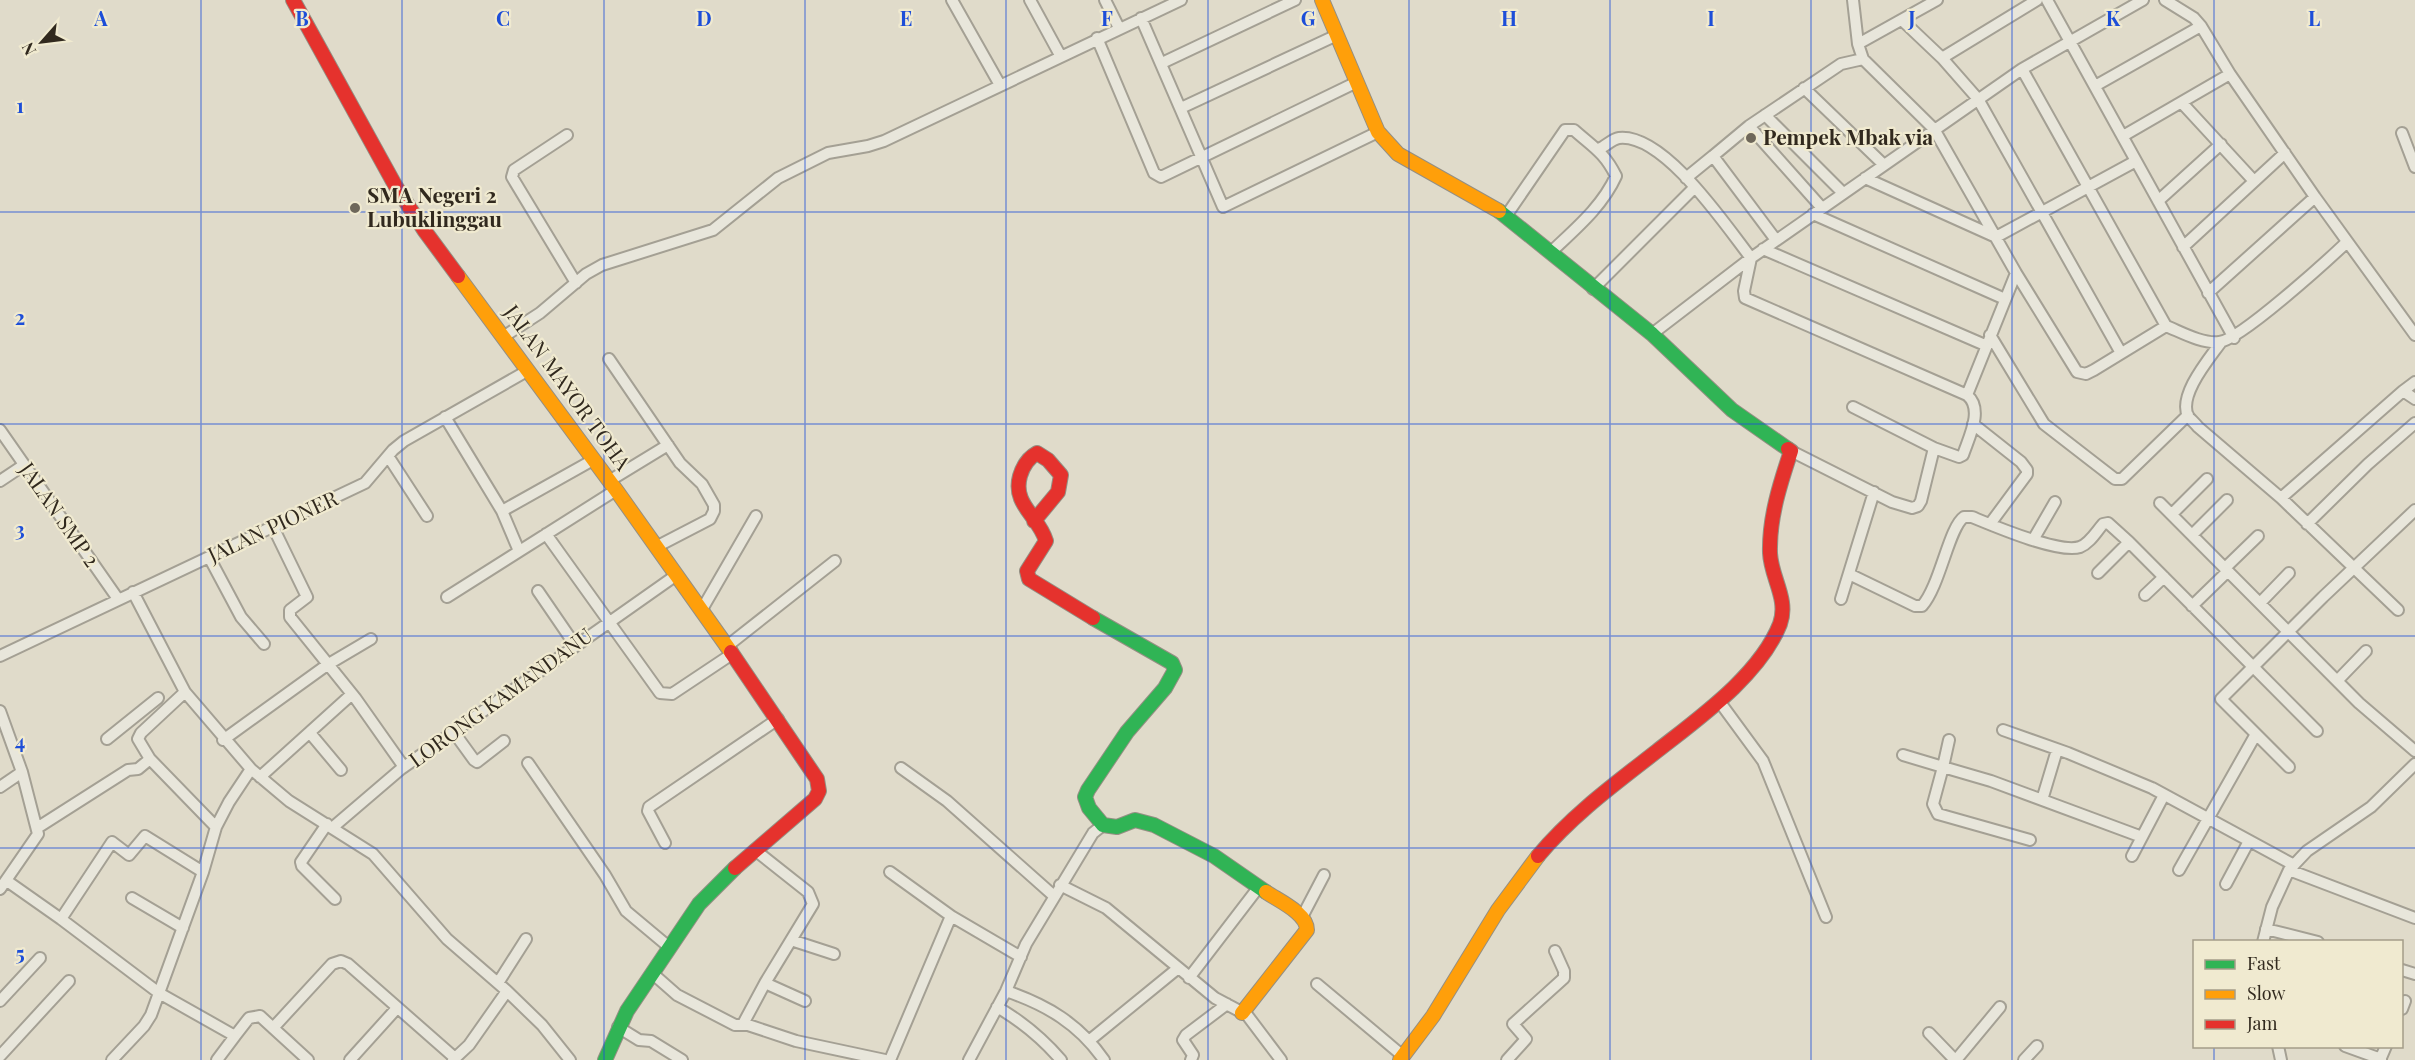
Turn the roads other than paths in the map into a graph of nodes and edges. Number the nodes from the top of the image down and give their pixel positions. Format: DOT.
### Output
graph roads {
  1 [pos="293,0"];
  2 [pos="952,0"];
  3 [pos="1030,0"];
  4 [pos="1105,0"];
  5 [pos="1181,0"];
  6 [pos="1295,0"];
  7 [pos="1322,0"];
  8 [pos="1853,0"];
  9 [pos="1937,0"];
  10 [pos="2037,0"];
  11 [pos="2047,0"];
  12 [pos="2143,0"];
  13 [pos="2166,0"];
  14 [pos="1141,18"];
  15 [pos="1903,21"];
  16 [pos="2201,26"];
  17 [pos="1119,28"];
  18 [pos="1337,35"];
  19 [pos="1097,38"];
  20 [pos="2070,41"];
  21 [pos="1858,45"];
  22 [pos="1060,56"];
  23 [pos="1942,58"];
  24 [pos="1863,59"];
  25 [pos="1162,63"];
  26 [pos="2022,69"];
  27 [pos="2230,74"];
  28 [pos="1357,82"];
  29 [pos="1000,85"];
  30 [pos="2095,86"];
  31 [pos="1804,88"];
  32 [pos="1978,99"];
  33 [pos="2182,104"];
  34 [pos="1181,108"];
  35 [pos="1765,115"];
  36 [pos="1749,126"];
  37 [pos="1935,129"];
  38 [pos="1378,132"];
  39 [pos="2402,133"];
  40 [pos="567,135"];
  41 [pos="2123,136"];
  42 [pos="2221,144"];
  43 [pos="1599,149"];
  44 [pos="2285,153"];
  45 [pos="1713,156"];
  46 [pos="1202,158"];
  47 [pos="2136,161"];
  48 [pos="1884,165"];
  49 [pos="2415,167"];
  50 [pos="1686,178"];
  51 [pos="1865,178"];
  52 [pos="2254,181"];
  53 [pos="2087,187"];
  54 [pos="1694,188"];
  55 [pos="1843,193"];
  56 [pos="2315,197"];
  57 [pos="2158,201"];
  58 [pos="1817,211"];
  59 [pos="2043,211"];
  60 [pos="1506,216"];
  61 [pos="1996,237"];
  62 [pos="1776,240"];
  63 [pos="2347,242"];
  64 [pos="2183,248"];
  65 [pos="1763,249"];
  66 [pos="1551,252"];
  67 [pos="1751,258"];
  68 [pos="2016,273"];
  69 [pos="576,283"];
  70 [pos="1593,289"];
  71 [pos="2208,294"];
  72 [pos="2005,299"];
  73 [pos="2166,326"];
  74 [pos="1652,334"];
  75 [pos="2415,335"];
  76 [pos="503,337"];
  77 [pos="2234,338"];
  78 [pos="1987,340"];
  79 [pos="2221,342"];
  80 [pos="2121,353"];
  81 [pos="609,358"];
  82 [pos="527,371"];
  83 [pos="2415,382"];
  84 [pos="2403,391"];
  85 [pos="1967,395"];
  86 [pos="2415,399"];
  87 [pos="1853,407"];
  88 [pos="2188,415"];
  89 [pos="446,417"];
  90 [pos="2415,423"];
  91 [pos="1973,424"];
  92 [pos="0,430"];
  93 [pos="668,445"];
  94 [pos="1934,448"];
  95 [pos="1791,451"];
  96 [pos="388,456"];
  97 [pos="593,460"];
  98 [pos="24,465"];
  99 [pos="2207,479"];
  100 [pos="0,481"];
  101 [pos="612,485"];
  102 [pos="1874,492"];
  103 [pos="2281,498"];
  104 [pos="2227,500"];
  105 [pos="2055,502"];
  106 [pos="2160,503"];
  107 [pos="2415,510"];
  108 [pos="502,511"];
  109 [pos="2172,514"];
  110 [pos="427,516"];
  111 [pos="756,516"];
  112 [pos="1034,521"];
  113 [pos="1990,524"];
  114 [pos="2307,524"];
  115 [pos="273,527"];
  116 [pos="546,534"];
  117 [pos="2192,535"];
  118 [pos="2258,536"];
  119 [pos="2033,540"];
  120 [pos="2129,542"];
  121 [pos="656,547"];
  122 [pos="519,551"];
  123 [pos="209,557"];
  124 [pos="835,561"];
  125 [pos="2226,569"];
  126 [pos="2355,569"];
  127 [pos="2098,573"];
  128 [pos="2289,573"];
  129 [pos="1849,574"];
  130 [pos="675,576"];
  131 [pos="2164,577"];
  132 [pos="538,591"];
  133 [pos="133,592"];
  134 [pos="2145,595"];
  135 [pos="447,597"];
  136 [pos="118,599"];
  137 [pos="1841,599"];
  138 [pos="2260,603"];
  139 [pos="2192,606"];
  140 [pos="2398,610"];
  141 [pos="701,611"];
  142 [pos="607,622"];
  143 [pos="2289,632"];
  144 [pos="371,639"];
  145 [pos="264,644"];
  146 [pos="575,645"];
  147 [pos="729,651"];
  148 [pos="2366,651"];
  149 [pos="0,656"];
  150 [pos="327,665"];
  151 [pos="2253,667"];
  152 [pos="2337,681"];
  153 [pos="185,692"];
  154 [pos="352,694"];
  155 [pos="158,698"];
  156 [pos="1719,701"];
  157 [pos="0,711"];
  158 [pos="778,719"];
  159 [pos="129,721"];
  160 [pos="3,727"];
  161 [pos="2003,730"];
  162 [pos="453,731"];
  163 [pos="2316,731"];
  164 [pos="141,733"];
  165 [pos="310,733"];
  166 [pos="2256,734"];
  167 [pos="106,739"];
  168 [pos="223,740"];
  169 [pos="1949,740"];
  170 [pos="504,741"];
  171 [pos="2057,750"];
  172 [pos="2415,751"];
  173 [pos="1903,755"];
  174 [pos="150,759"];
  175 [pos="528,763"];
  176 [pos="2415,764"];
  177 [pos="404,767"];
  178 [pos="1943,767"];
  179 [pos="2289,767"];
  180 [pos="901,768"];
  181 [pos="251,770"];
  182 [pos="341,770"];
  183 [pos="22,772"];
  184 [pos="260,777"];
  185 [pos="0,787"];
  186 [pos="2164,795"];
  187 [pos="2042,800"];
  188 [pos="2207,818"];
  189 [pos="1103,825"];
  190 [pos="330,826"];
  191 [pos="216,827"];
  192 [pos="38,828"];
  193 [pos="2142,837"];
  194 [pos="2030,840"];
  195 [pos="2249,841"];
  196 [pos="665,843"];
  197 [pos="755,850"];
  198 [pos="2132,856"];
  199 [pos="2291,867"];
  200 [pos="2179,870"];
  201 [pos="203,872"];
  202 [pos="890,872"];
  203 [pos="1324,875"];
  204 [pos="2226,884"];
  205 [pos="3,885"];
  206 [pos="1060,885"];
  207 [pos="1258,888"];
  208 [pos="1054,897"];
  209 [pos="132,898"];
  210 [pos="335,899"];
  211 [pos="951,916"];
  212 [pos="1302,917"];
  213 [pos="1826,917"];
  214 [pos="2415,918"];
  215 [pos="61,919"];
  216 [pos="183,928"];
  217 [pos="2266,928"];
  218 [pos="526,939"];
  219 [pos="791,940"];
  220 [pos="2263,940"];
  221 [pos="2311,940"];
  222 [pos="669,947"];
  223 [pos="1555,951"];
  224 [pos="834,954"];
  225 [pos="1021,957"];
  226 [pos="40,958"];
  227 [pos="1177,969"];
  228 [pos="652,973"];
  229 [pos="1189,978"];
  230 [pos="69,981"];
  231 [pos="765,983"];
  232 [pos="1317,984"];
  233 [pos="503,987"];
  234 [pos="1006,991"];
  235 [pos="159,993"];
  236 [pos="0,1001"];
  237 [pos="805,1001"];
  238 [pos="1227,1004"];
  239 [pos="997,1007"];
  240 [pos="2000,1007"];
  241 [pos="397,1008"];
  242 [pos="1242,1013"];
  243 [pos="743,1024"];
  244 [pos="618,1027"];
  245 [pos="273,1028"];
  246 [pos="1929,1033"];
  247 [pos="235,1036"];
  248 [pos="1090,1040"];
  249 [pos="2037,1046"];
  250 [pos="2348,1048"];
  251 [pos="0,1056"];
  252 [pos="848,1056"];
  253 [pos="564,1058"];
  254 [pos="1402,1058"];
  255 [pos="306,1059"];
  256 [pos="454,1059"];
  257 [pos="2380,1059"];
  258 [pos="112,1060"];
  259 [pos="217,1060"];
  260 [pos="350,1060"];
  261 [pos="605,1060"];
  262 [pos="682,1060"];
  263 [pos="885,1060"];
  264 [pos="890,1060"];
  265 [pos="969,1060"];
  266 [pos="1061,1060"];
  267 [pos="1104,1060"];
  268 [pos="1191,1060"];
  269 [pos="1281,1060"];
  270 [pos="1507,1060"];
  271 [pos="1956,1060"];
  272 [pos="2024,1060"];
  1 -- 76 [label="street, JALAN MAYOR TOHA"];
  2 -- 29 [label="street"];
  3 -- 22 [label="street"];
  4 -- 17 [label="street"];
  5 -- 14 [label="street"];
  6 -- 25 [label="street"];
  7 -- 18 [label="street"];
  8 -- 21 [label="street"];
  9 -- 15 [label="street"];
  10 -- 23 [label="street"];
  11 -- 20 [label="street"];
  12 -- 20 [label="street"];
  13 -- 16 [label="street"];
  14 -- 17 [label="street"];
  14 -- 25 [label="street"];
  15 -- 21 [label="street"];
  15 -- 23 [label="street"];
  16 -- 27 [label="street"];
  16 -- 30 [label="street"];
  17 -- 19 [label="street"];
  18 -- 28 [label="street"];
  18 -- 34 [label="street"];
  19 -- 22 [label="street"];
  19 -- 46 [label="street"];
  20 -- 26 [label="street"];
  20 -- 30 [label="street"];
  21 -- 24 [label="street"];
  22 -- 29 [label="street"];
  23 -- 32 [label="street"];
  24 -- 31 [label="street"];
  24 -- 37 [label="street"];
  25 -- 34 [label="street"];
  26 -- 32 [label="street"];
  26 -- 53 [label="street"];
  27 -- 33 [label="street"];
  27 -- 44 [label="street"];
  28 -- 38 [label="street"];
  28 -- 46 [label="street"];
  29 -- 69 [label="street"];
  30 -- 41 [label="street"];
  31 -- 35 [label="street"];
  31 -- 48 [label="street"];
  32 -- 37 [label="street"];
  32 -- 59 [label="street"];
  33 -- 41 [label="street"];
  33 -- 42 [label="street"];
  34 -- 46 [label="street"];
  35 -- 36 [label="street"];
  35 -- 55 [label="street"];
  36 -- 45 [label="street"];
  36 -- 58 [label="street"];
  37 -- 48 [label="street"];
  37 -- 61 [label="street"];
  38 -- 46 [label="street"];
  38 -- 60 [label="street"];
  39 -- 49 [label="street"];
  40 -- 69 [label="street"];
  41 -- 47 [label="street"];
  42 -- 52 [label="street"];
  42 -- 57 [label="street"];
  43 -- 50 [label="street"];
  43 -- 60 [label="street"];
  43 -- 66 [label="street"];
  44 -- 52 [label="street"];
  44 -- 56 [label="street"];
  45 -- 50 [label="street"];
  45 -- 62 [label="street"];
  47 -- 53 [label="street"];
  47 -- 57 [label="street"];
  48 -- 51 [label="street"];
  50 -- 54 [label="street"];
  51 -- 55 [label="street"];
  51 -- 61 [label="street"];
  52 -- 64 [label="street"];
  53 -- 59 [label="street"];
  53 -- 73 [label="street"];
  54 -- 67 [label="street"];
  54 -- 70 [label="street"];
  55 -- 58 [label="street"];
  56 -- 63 [label="street"];
  56 -- 71 [label="street"];
  57 -- 64 [label="street"];
  58 -- 62 [label="street"];
  58 -- 72 [label="street"];
  59 -- 61 [label="street"];
  59 -- 80 [label="street"];
  60 -- 66 [label="street"];
  61 -- 68 [label="street"];
  62 -- 65 [label="street"];
  63 -- 75 [label="street"];
  63 -- 77 [label="street"];
  64 -- 71 [label="street"];
  65 -- 67 [label="street"];
  65 -- 78 [label="street"];
  66 -- 70 [label="street"];
  67 -- 74 [label="street"];
  67 -- 85 [label="street"];
  68 -- 72 [label="street"];
  68 -- 80 [label="street"];
  69 -- 76 [label="street"];
  70 -- 74 [label="street"];
  71 -- 77 [label="street"];
  72 -- 78 [label="street"];
  73 -- 79 [label="street"];
  73 -- 80 [label="street"];
  74 -- 95 [label="street"];
  76 -- 82 [label="street, JALAN MAYOR TOHA"];
  77 -- 79 [label="street"];
  78 -- 85 [label="street"];
  78 -- 88 [label="street"];
  79 -- 88 [label="street"];
  81 -- 93 [label="street"];
  82 -- 89 [label="street, JALAN PIONER"];
  82 -- 97 [label="street, JALAN MAYOR TOHA"];
  83 -- 84 [label="street"];
  84 -- 86 [label="street"];
  84 -- 103 [label="street"];
  85 -- 91 [label="street"];
  87 -- 94 [label="street"];
  88 -- 103 [label="street"];
  89 -- 96 [label="street, JALAN PIONER"];
  89 -- 108 [label="street"];
  90 -- 114 [label="street"];
  91 -- 94 [label="street"];
  91 -- 113 [label="street"];
  92 -- 98 [label="street, JALAN SMP 2"];
  93 -- 101 [label="street"];
  93 -- 121 [label="street"];
  94 -- 102 [label="street"];
  95 -- 102 [label="street"];
  95 -- 156 [label="street"];
  96 -- 110 [label="street"];
  96 -- 115 [label="street, JALAN PIONER"];
  97 -- 101 [label="street, JALAN MAYOR TOHA"];
  97 -- 108 [label="street"];
  98 -- 100 [label="street"];
  98 -- 136 [label="street, JALAN SMP 2"];
  99 -- 109 [label="street"];
  101 -- 116 [label="street"];
  101 -- 121 [label="street, JALAN MAYOR TOHA"];
  102 -- 129 [label="street"];
  103 -- 114 [label="street"];
  104 -- 117 [label="street"];
  105 -- 119 [label="street"];
  106 -- 109 [label="street"];
  107 -- 126 [label="street"];
  108 -- 122 [label="street"];
  109 -- 117 [label="street"];
  111 -- 141 [label="street"];
  112 -- 189 [label="street"];
  113 -- 119 [label="street"];
  113 -- 129 [label="street"];
  114 -- 126 [label="street"];
  115 -- 123 [label="street, JALAN PIONER"];
  115 -- 150 [label="street"];
  116 -- 122 [label="street"];
  116 -- 142 [label="street"];
  117 -- 125 [label="street"];
  118 -- 125 [label="street"];
  119 -- 120 [label="street"];
  120 -- 127 [label="street"];
  120 -- 131 [label="street"];
  121 -- 130 [label="street, JALAN MAYOR TOHA"];
  122 -- 135 [label="street"];
  123 -- 133 [label="street, JALAN PIONER"];
  123 -- 145 [label="street"];
  124 -- 147 [label="street"];
  125 -- 138 [label="street"];
  125 -- 139 [label="street"];
  126 -- 140 [label="street"];
  126 -- 143 [label="street"];
  128 -- 138 [label="street"];
  129 -- 137 [label="street"];
  130 -- 141 [label="street, JALAN MAYOR TOHA"];
  130 -- 142 [label="street, LORONG KAMANDANU"];
  131 -- 134 [label="street"];
  131 -- 139 [label="street"];
  132 -- 146 [label="street"];
  133 -- 136 [label="street, JALAN PIONER"];
  133 -- 153 [label="street"];
  136 -- 149 [label="street, JALAN PIONER"];
  138 -- 143 [label="street"];
  139 -- 151 [label="street"];
  141 -- 147 [label="street, JALAN MAYOR TOHA"];
  142 -- 146 [label="street, LORONG KAMANDANU"];
  142 -- 147 [label="street"];
  143 -- 151 [label="street"];
  143 -- 152 [label="street"];
  144 -- 150 [label="street"];
  146 -- 162 [label="street, LORONG KAMANDANU"];
  147 -- 158 [label="street, JALAN MAYOR TOHA"];
  148 -- 152 [label="street"];
  150 -- 154 [label="street"];
  150 -- 168 [label="street"];
  151 -- 163 [label="street"];
  151 -- 166 [label="street"];
  152 -- 172 [label="street"];
  153 -- 164 [label="street"];
  153 -- 168 [label="street"];
  154 -- 165 [label="street"];
  154 -- 177 [label="street"];
  155 -- 159 [label="street"];
  156 -- 213 [label="street"];
  156 -- 254 [label="street"];
  157 -- 160 [label="street"];
  158 -- 196 [label="street"];
  158 -- 197 [label="street, JALAN MAYOR TOHA"];
  159 -- 164 [label="street"];
  159 -- 167 [label="street"];
  160 -- 183 [label="street"];
  161 -- 171 [label="street"];
  162 -- 170 [label="street"];
  162 -- 177 [label="street, LORONG KAMANDANU"];
  164 -- 174 [label="street"];
  165 -- 182 [label="street"];
  165 -- 184 [label="street"];
  166 -- 179 [label="street"];
  166 -- 188 [label="street"];
  168 -- 181 [label="street"];
  169 -- 178 [label="street"];
  171 -- 186 [label="street"];
  171 -- 187 [label="street"];
  173 -- 178 [label="street"];
  174 -- 191 [label="street"];
  174 -- 192 [label="street"];
  175 -- 222 [label="street"];
  176 -- 199 [label="street"];
  177 -- 190 [label="street, LORONG KAMANDANU"];
  178 -- 187 [label="street"];
  178 -- 194 [label="street"];
  180 -- 208 [label="street"];
  181 -- 184 [label="street"];
  181 -- 191 [label="street"];
  183 -- 185 [label="street"];
  183 -- 192 [label="street"];
  184 -- 190 [label="street"];
  186 -- 188 [label="street"];
  186 -- 193 [label="street"];
  187 -- 193 [label="street"];
  188 -- 195 [label="street"];
  188 -- 200 [label="street"];
  189 -- 206 [label="street"];
  189 -- 207 [label="street"];
  190 -- 210 [label="street, LORONG KAMANDANU"];
  190 -- 233 [label="street"];
  191 -- 201 [label="street"];
  192 -- 205 [label="street"];
  193 -- 198 [label="street"];
  195 -- 199 [label="street"];
  195 -- 204 [label="street"];
  197 -- 219 [label="street"];
  197 -- 222 [label="street"];
  199 -- 214 [label="street"];
  199 -- 217 [label="street"];
  201 -- 215 [label="street"];
  201 -- 216 [label="street"];
  202 -- 211 [label="street"];
  203 -- 212 [label="street"];
  205 -- 215 [label="street"];
  206 -- 208 [label="street"];
  206 -- 227 [label="street"];
  207 -- 212 [label="street"];
  207 -- 229 [label="street"];
  208 -- 225 [label="street"];
  209 -- 216 [label="street"];
  211 -- 225 [label="street"];
  211 -- 264 [label="street"];
  212 -- 242 [label="street"];
  215 -- 235 [label="street"];
  216 -- 235 [label="street"];
  217 -- 220 [label="street"];
  217 -- 221 [label="street"];
  218 -- 233 [label="street"];
  219 -- 224 [label="street"];
  219 -- 231 [label="street"];
  222 -- 228 [label="street"];
  223 -- 270 [label="street"];
  225 -- 234 [label="street"];
  226 -- 236 [label="street"];
  227 -- 229 [label="street"];
  227 -- 248 [label="street"];
  228 -- 243 [label="street"];
  228 -- 244 [label="street"];
  229 -- 238 [label="street"];
  230 -- 251 [label="street"];
  231 -- 237 [label="street"];
  231 -- 243 [label="street"];
  232 -- 254 [label="street"];
  233 -- 253 [label="street"];
  233 -- 256 [label="street"];
  234 -- 239 [label="street"];
  234 -- 248 [label="street"];
  235 -- 247 [label="street"];
  235 -- 258 [label="street"];
  238 -- 242 [label="street"];
  238 -- 268 [label="street"];
  239 -- 265 [label="street"];
  239 -- 266 [label="street"];
  240 -- 271 [label="street"];
  241 -- 245 [label="street"];
  241 -- 256 [label="street"];
  241 -- 260 [label="street"];
  242 -- 269 [label="street"];
  243 -- 252 [label="street"];
  244 -- 261 [label="street"];
  244 -- 262 [label="street"];
  245 -- 247 [label="street"];
  245 -- 255 [label="street"];
  246 -- 271 [label="street"];
  247 -- 259 [label="street"];
  248 -- 267 [label="street"];
  249 -- 272 [label="street"];
  250 -- 257 [label="street"];
  252 -- 263 [label="street"];
}
